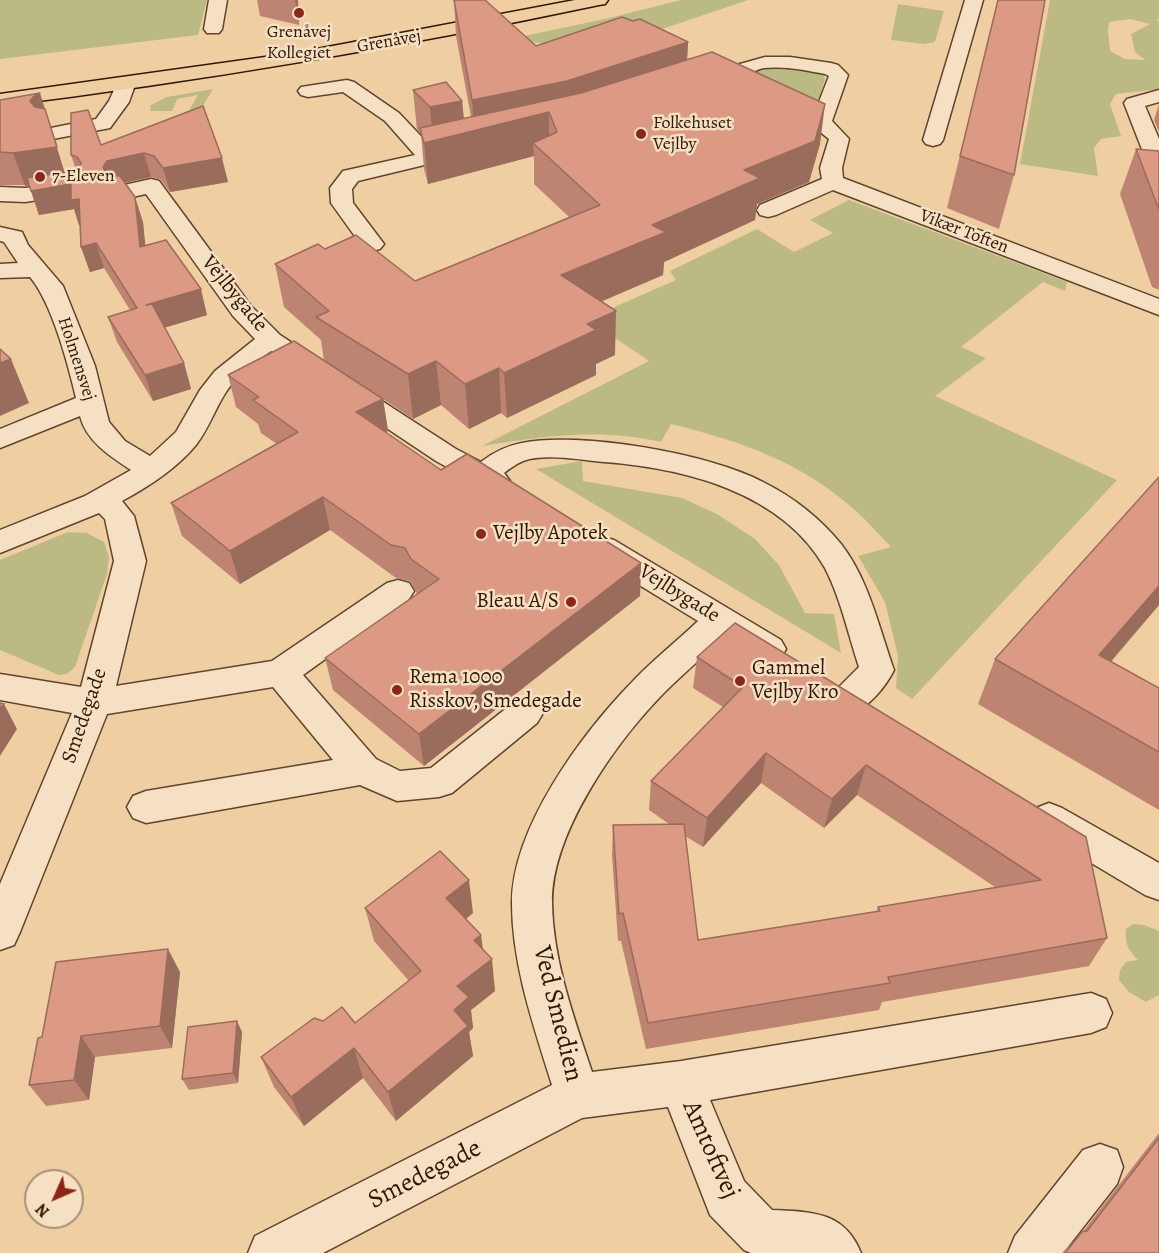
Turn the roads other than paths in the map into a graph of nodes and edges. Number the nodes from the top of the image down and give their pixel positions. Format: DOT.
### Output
graph roads {
  1 [pos="218,0"];
  2 [pos="532,0"];
  3 [pos="599,0"];
  4 [pos="974,0"];
  5 [pos="213,29"];
  6 [pos="140,63"];
  7 [pos="125,85"];
  8 [pos="308,91"];
  9 [pos="1159,96"];
  10 [pos="0,100"];
  11 [pos="821,123"];
  12 [pos="53,133"];
  13 [pos="933,140"];
  14 [pos="483,145"];
  15 [pos="428,157"];
  16 [pos="1159,165"];
  17 [pos="833,182"];
  18 [pos="76,188"];
  19 [pos="123,192"];
  20 [pos="0,194"];
  21 [pos="768,210"];
  22 [pos="7,236"];
  23 [pos="372,244"];
  24 [pos="38,269"];
  25 [pos="0,271"];
  26 [pos="1159,308"];
  27 [pos="271,340"];
  28 [pos="91,402"];
  29 [pos="0,440"];
  30 [pos="150,470"];
  31 [pos="483,474"];
  32 [pos="523,498"];
  33 [pos="103,499"];
  34 [pos="581,534"];
  35 [pos="0,542"];
  36 [pos="398,591"];
  37 [pos="718,619"];
  38 [pos="789,662"];
  39 [pos="281,673"];
  40 [pos="0,687"];
  41 [pos="850,698"];
  42 [pos="94,703"];
  43 [pos="525,713"];
  44 [pos="363,770"];
  45 [pos="146,807"];
  46 [pos="1028,807"];
  47 [pos="1159,883"];
  48 [pos="0,932"];
  49 [pos="1091,1013"];
  50 [pos="681,1083"];
  51 [pos="578,1096"];
  52 [pos="1100,1167"];
  53 [pos="272,1253"];
  54 [pos="837,1253"];
  55 [pos="1032,1253"];
  1 -- 5 [label="street"];
  2 -- 6 [label="main road, Grenåvej"];
  3 -- 7 [label="main road, Grenåvej"];
  4 -- 13 [label="street"];
  7 -- 10 [label="main road, Grenåvej"];
  7 -- 12 [label="street"];
  8 -- 15 [label="street"];
  9 -- 16 [label="street"];
  11 -- 11 [label="street"];
  11 -- 17 [label="street"];
  14 -- 15 [label="street"];
  15 -- 23 [label="street"];
  17 -- 21 [label="street"];
  17 -- 26 [label="street, Vikær Toften"];
  18 -- 20 [label="street"];
  19 -- 27 [label="street, Vejlbygade"];
  22 -- 24 [label="street, Holmensvej"];
  24 -- 25 [label="street"];
  24 -- 28 [label="street, Holmensvej"];
  27 -- 30 [label="street"];
  27 -- 31 [label="street, Vejlbygade"];
  28 -- 29 [label="street"];
  28 -- 30 [label="street, Holmensvej"];
  30 -- 33 [label="street"];
  31 -- 32 [label="street, Vejlbygade"];
  31 -- 41 [label="street"];
  33 -- 35 [label="street"];
  33 -- 42 [label="street, Smedegade"];
  34 -- 37 [label="street, Vejlbygade"];
  36 -- 39 [label="street"];
  37 -- 38 [label="street, Vejlbygade"];
  37 -- 51 [label="street, Ved Smedien"];
  39 -- 42 [label="street"];
  39 -- 44 [label="street"];
  40 -- 42 [label="street"];
  42 -- 48 [label="street, Smedegade"];
  43 -- 44 [label="street"];
  44 -- 45 [label="street"];
  46 -- 47 [label="street"];
  49 -- 50 [label="street, Ved Smedien"];
  50 -- 51 [label="street, Ved Smedien"];
  50 -- 54 [label="street, Amtoftvej"];
  51 -- 53 [label="street, Smedegade"];
  52 -- 55 [label="street"];
}
